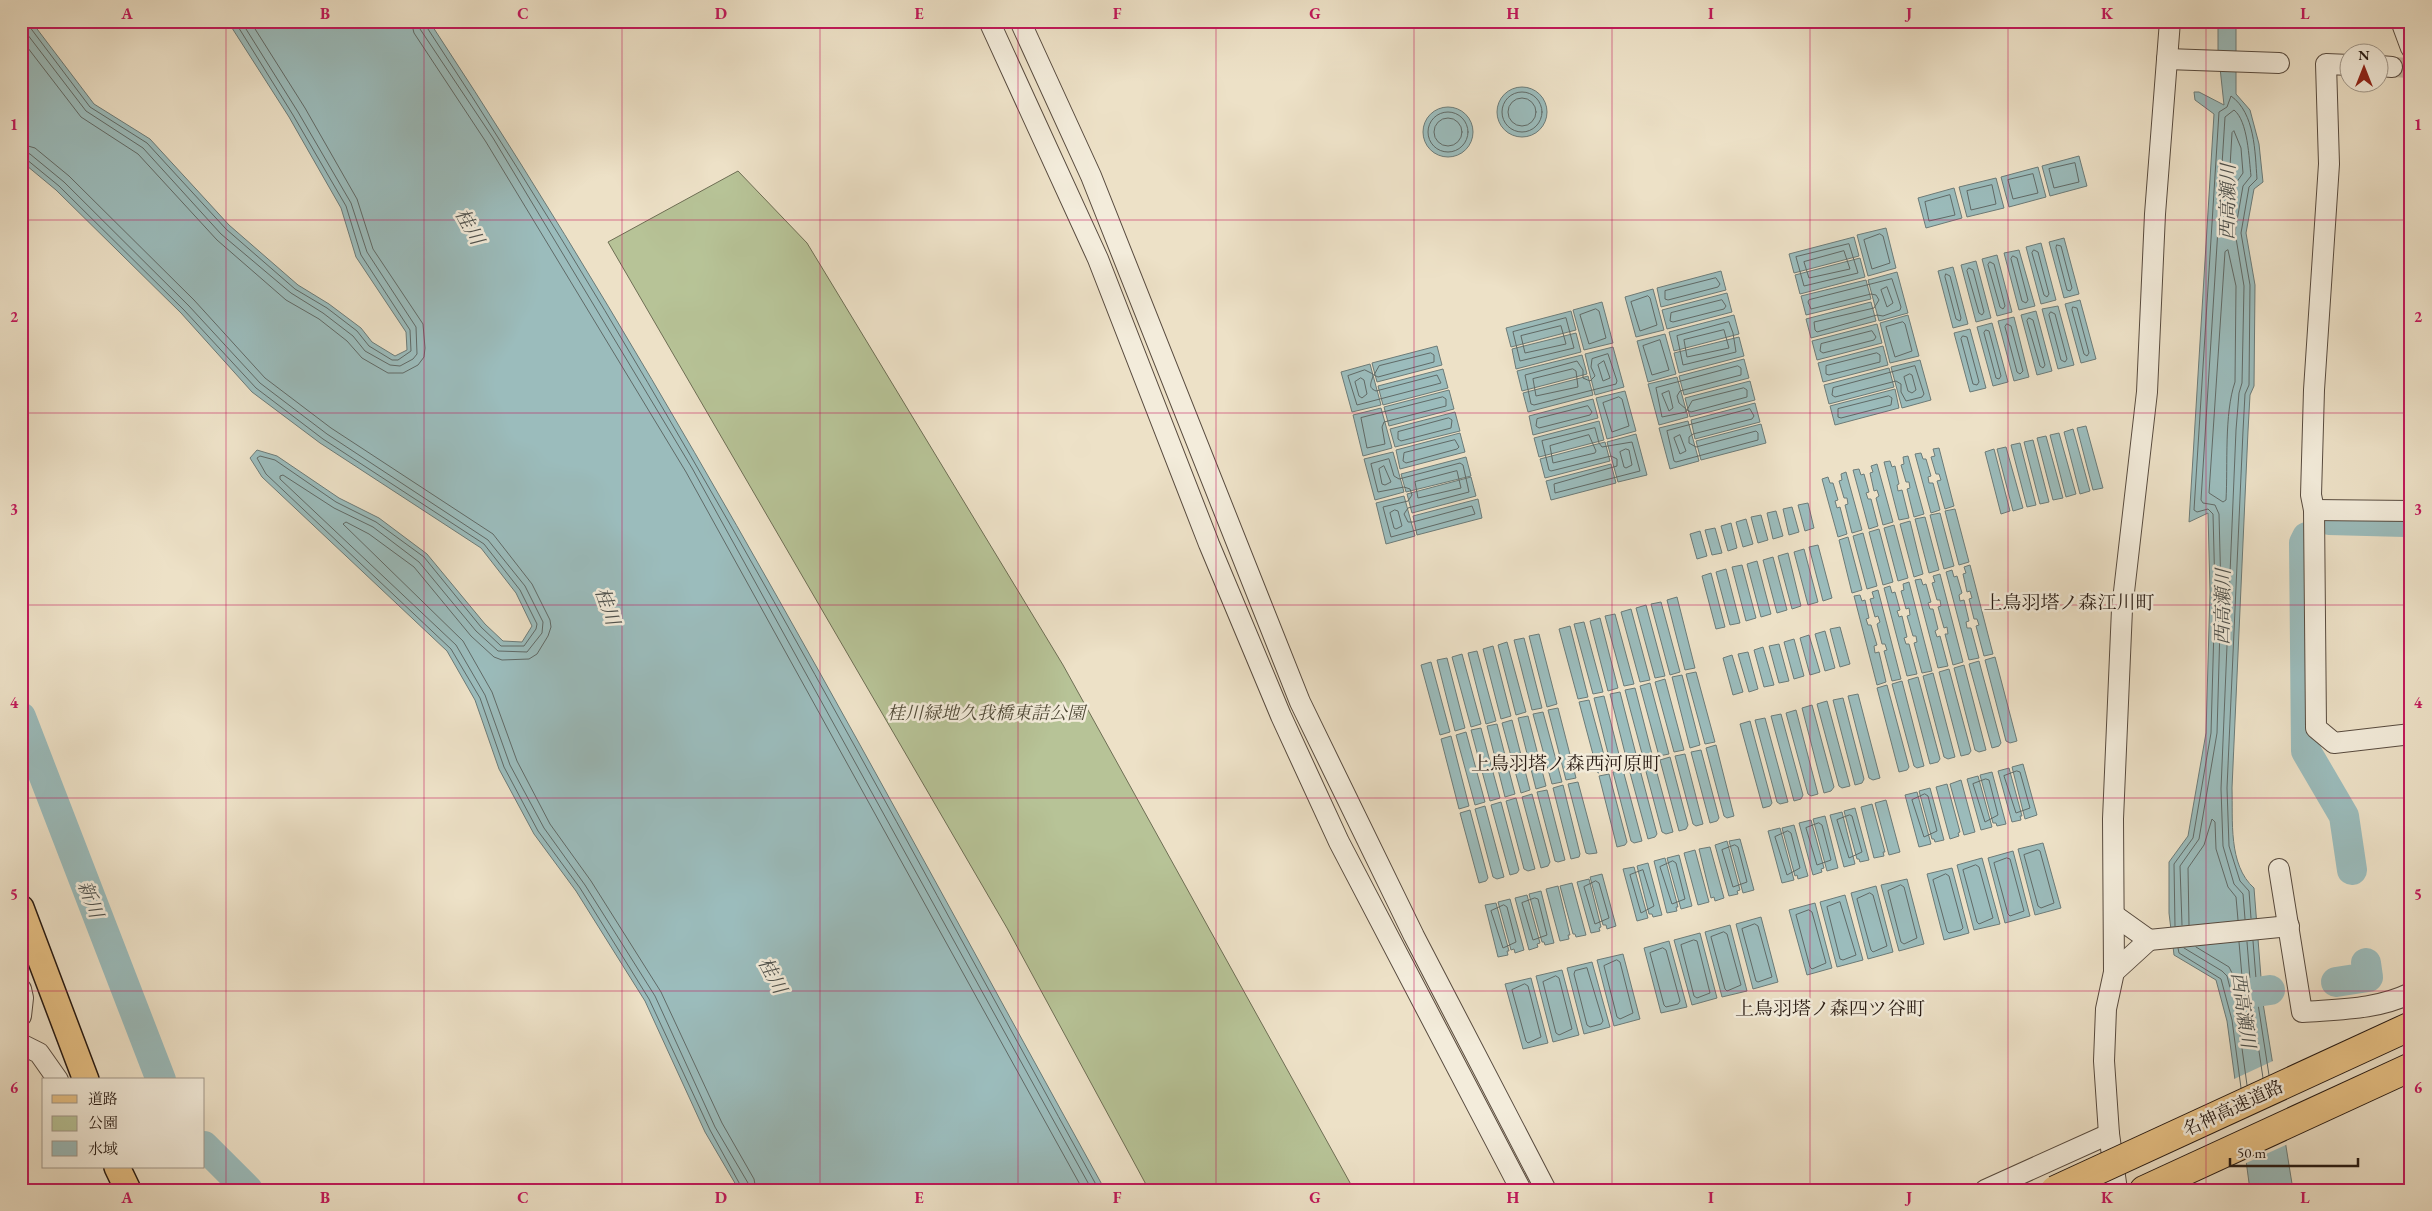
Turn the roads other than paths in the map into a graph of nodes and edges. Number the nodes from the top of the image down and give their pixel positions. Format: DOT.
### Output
graph roads {
  1 [pos="989,21"];
  2 [pos="1020,21"];
  3 [pos="2170,21"];
  4 [pos="2402,21"];
  5 [pos="2411,48"];
  6 [pos="2173,59"];
  7 [pos="2279,62"];
  8 [pos="2340,65"];
  9 [pos="2314,510"];
  10 [pos="2411,511"];
  11 [pos="1233,535"];
  12 [pos="1209,544"];
  13 [pos="2411,734"];
  14 [pos="2279,869"];
  15 [pos="21,908"];
  16 [pos="2114,915"];
  17 [pos="2289,926"];
  18 [pos="2149,940"];
  19 [pos="2114,972"];
  20 [pos="21,989"];
  21 [pos="2411,993"];
  22 [pos="21,1016"];
  23 [pos="2411,1026"];
  24 [pos="21,1044"];
  25 [pos="2411,1067"];
  26 [pos="57,1078"];
  27 [pos="85,1078"];
  28 [pos="2109,1134"];
  29 [pos="117,1168"];
  30 [pos="128,1190"];
  31 [pos="1521,1190"];
  32 [pos="1546,1190"];
  33 [pos="1985,1190"];
  34 [pos="2056,1190"];
  35 [pos="2117,1190"];
  36 [pos="2144,1190"];
  1 -- 12 [label="street"];
  2 -- 11 [label="street"];
  3 -- 6 [label="street"];
  4 -- 5 [label="street"];
  6 -- 7 [label="street"];
  6 -- 16 [label="street"];
  8 -- 9 [label="street"];
  9 -- 10 [label="street"];
  9 -- 13 [label="street"];
  11 -- 12 [label="street"];
  11 -- 32 [label="street"];
  12 -- 31 [label="street"];
  14 -- 17 [label="street"];
  15 -- 27 [label="main road"];
  16 -- 18 [label="street"];
  16 -- 19 [label="street"];
  17 -- 18 [label="street"];
  17 -- 21 [label="street"];
  18 -- 19 [label="street"];
  19 -- 28 [label="street"];
  20 -- 22 [label="street"];
  23 -- 34 [label="highway, 名神高速道路, bridge"];
  24 -- 26 [label="street"];
  25 -- 36 [label="highway, 名神高速道路"];
  28 -- 33 [label="street"];
  28 -- 35 [label="street"];
  29 -- 30 [label="main road"];
}
